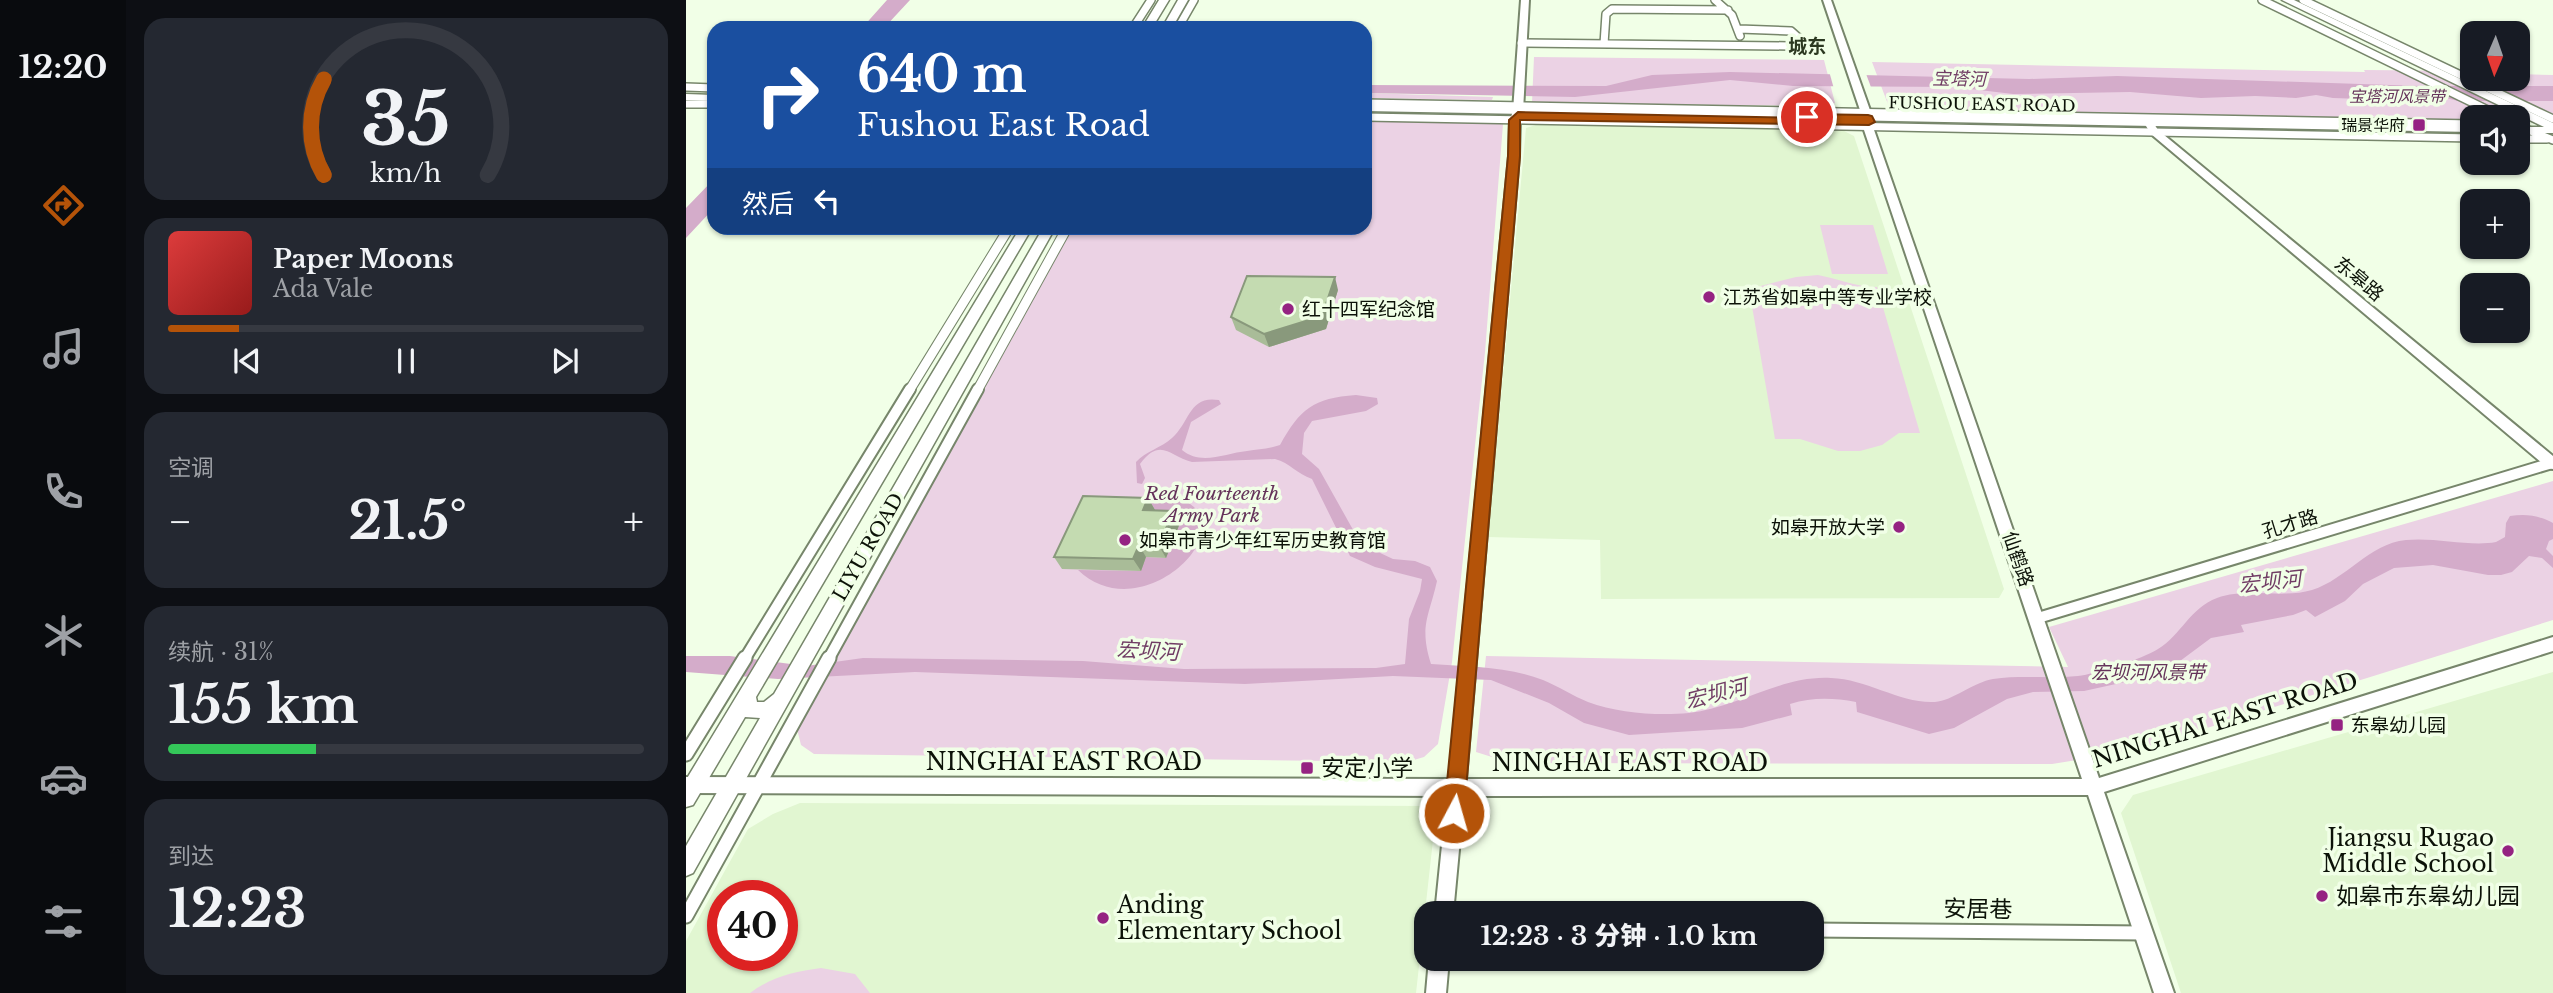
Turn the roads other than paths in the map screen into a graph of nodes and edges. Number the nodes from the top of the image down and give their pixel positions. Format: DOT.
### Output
graph roads {
  1 [pos="1151,0"];
  2 [pos="1164,0"];
  3 [pos="1183,0"];
  4 [pos="1194,0"];
  5 [pos="1525,0"];
  6 [pos="1715,0"];
  7 [pos="1819,0"];
  8 [pos="1827,0"];
  9 [pos="2262,0"];
  10 [pos="2276,0"];
  11 [pos="2287,0"];
  12 [pos="2304,0"];
  13 [pos="1728,10"];
  14 [pos="1138,21"];
  15 [pos="1151,21"];
  16 [pos="1171,21"];
  17 [pos="1182,21"];
  18 [pos="1739,29"];
  19 [pos="1604,44"];
  20 [pos="1742,46"];
  21 [pos="1520,48"];
  22 [pos="1844,64"];
  23 [pos="686,87"];
  24 [pos="707,88"];
  25 [pos="686,95"];
  26 [pos="707,96"];
  27 [pos="686,104"];
  28 [pos="707,104"];
  29 [pos="2478,105"];
  30 [pos="2494,105"];
  31 [pos="1372,110"];
  32 [pos="1514,110"];
  33 [pos="1862,115"];
  34 [pos="2150,125"];
  35 [pos="2539,130"];
  36 [pos="2460,131"];
  37 [pos="1005,235"];
  38 [pos="1022,235"];
  39 [pos="1045,235"];
  40 [pos="1064,235"];
  41 [pos="2553,463"];
  42 [pos="2038,618"];
  43 [pos="2553,644"];
  44 [pos="784,695"];
  45 [pos="747,696"];
  46 [pos="686,754"];
  47 [pos="733,785"];
  48 [pos="758,785"];
  49 [pos="2095,787"];
  50 [pos="1456,788"];
  51 [pos="689,789"];
  52 [pos="686,866"];
  53 [pos="1445,901"];
  54 [pos="686,916"];
  55 [pos="1824,930"];
  56 [pos="2145,933"];
  57 [pos="1438,971"];
  58 [pos="1436,993"];
  59 [pos="2164,993"];
  1 -- 14 [label="street"];
  2 -- 15 [label="main road"];
  3 -- 16 [label="main road"];
  4 -- 17 [label="street"];
  5 -- 21 [label="street"];
  6 -- 13 [label="street"];
  7 -- 22 [label="street, 仙鹤路"];
  8 -- 22 [label="street, 仙鹤路"];
  9 -- 29 [label="street"];
  10 -- 30 [label="main road"];
  11 -- 35 [label="main road"];
  12 -- 35 [label="street"];
  13 -- 18 [label="street"];
  13 -- 19 [label="street"];
  18 -- 20 [label="street"];
  18 -- 20 [label="street"];
  19 -- 20 [label="street"];
  19 -- 21 [label="street"];
  21 -- 32 [label="street"];
  22 -- 33 [label="street, 仙鹤路"];
  23 -- 24 [label="street"];
  25 -- 26 [label="main road"];
  27 -- 28 [label="street"];
  31 -- 32 [label="main road, FUSHOU EAST ROAD"];
  32 -- 33 [label="main road, FUSHOU EAST ROAD"];
  32 -- 50 [label="street"];
  33 -- 34 [label="main road, FUSHOU EAST ROAD"];
  33 -- 42 [label="street, 仙鹤路"];
  34 -- 36 [label="main road, FUSHOU EAST ROAD"];
  34 -- 41 [label="street, 东皋路"];
  37 -- 46 [label="street"];
  38 -- 45 [label="main road, LIYU ROAD"];
  39 -- 44 [label="main road, LIYU ROAD"];
  40 -- 48 [label="street"];
  41 -- 42 [label="street, 孔才路"];
  42 -- 49 [label="street, 仙鹤路"];
  43 -- 49 [label="street, NINGHAI EAST ROAD"];
  44 -- 45 [label="main road"];
  44 -- 47 [label="main road, LIYU ROAD"];
  45 -- 51 [label="main road, LIYU ROAD"];
  47 -- 48 [label="street, NINGHAI EAST ROAD"];
  47 -- 51 [label="street, NINGHAI EAST ROAD"];
  47 -- 52 [label="main road, LIYU ROAD"];
  48 -- 50 [label="street, NINGHAI EAST ROAD"];
  48 -- 54 [label="street"];
  49 -- 50 [label="street, NINGHAI EAST ROAD"];
  49 -- 56 [label="street, 仙鹤路"];
  50 -- 53 [label="street"];
  55 -- 56 [label="street, 安居巷"];
  56 -- 59 [label="street, 仙鹤路"];
  57 -- 58 [label="street"];
}
